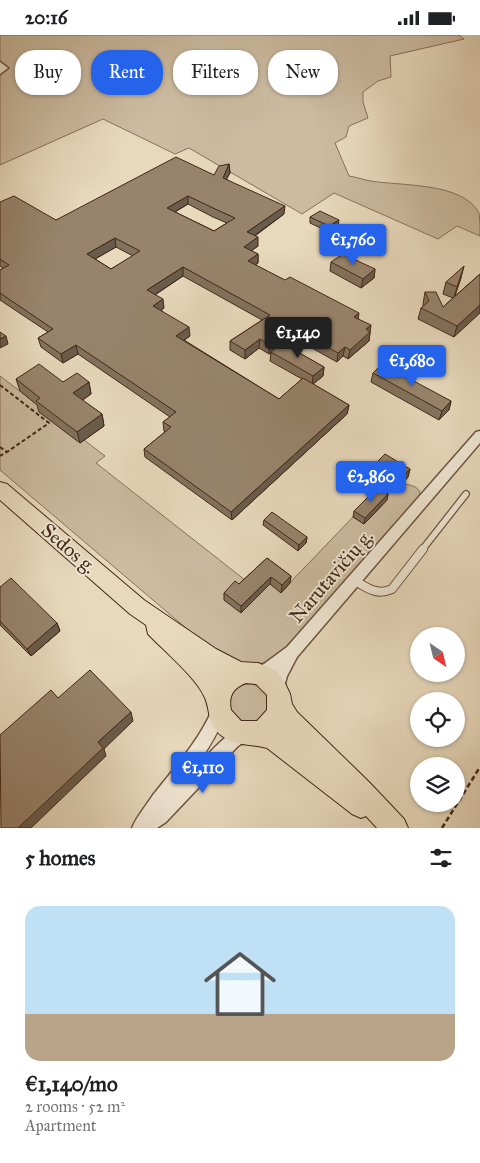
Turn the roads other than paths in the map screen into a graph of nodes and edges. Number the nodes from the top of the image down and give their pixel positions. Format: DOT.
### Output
graph roads {
  1 [pos="0,64"];
  2 [pos="0,72"];
  3 [pos="480,435"];
  4 [pos="0,489"];
  5 [pos="466,494"];
  6 [pos="354,580"];
  7 [pos="137,607"];
  8 [pos="292,652"];
  9 [pos="250,674"];
  10 [pos="279,698"];
  11 [pos="218,705"];
  12 [pos="251,733"];
  13 [pos="142,828"];
  14 [pos="394,828"];
  1 -- 2 [label="street"];
  3 -- 6 [label="street, Narutavičių g."];
  4 -- 7 [label="main road, Sedos g."];
  5 -- 6 [label="lane"];
  6 -- 8 [label="street, Narutavičių g."];
  7 -- 9 [label="main road, Sedos g."];
  7 -- 11 [label="main road, Sedos g."];
  8 -- 9 [label="street, Narutavičių g."];
  8 -- 10 [label="street, Narutavičių g."];
  9 -- 10 [label="main road, Sedos g."];
  9 -- 11 [label="main road"];
  10 -- 12 [label="main road"];
  10 -- 14 [label="main road, Sedos g."];
  11 -- 12 [label="main road, Sedos g."];
  11 -- 13 [label="street"];
  12 -- 13 [label="street"];
  12 -- 14 [label="main road, Sedos g."];
}
